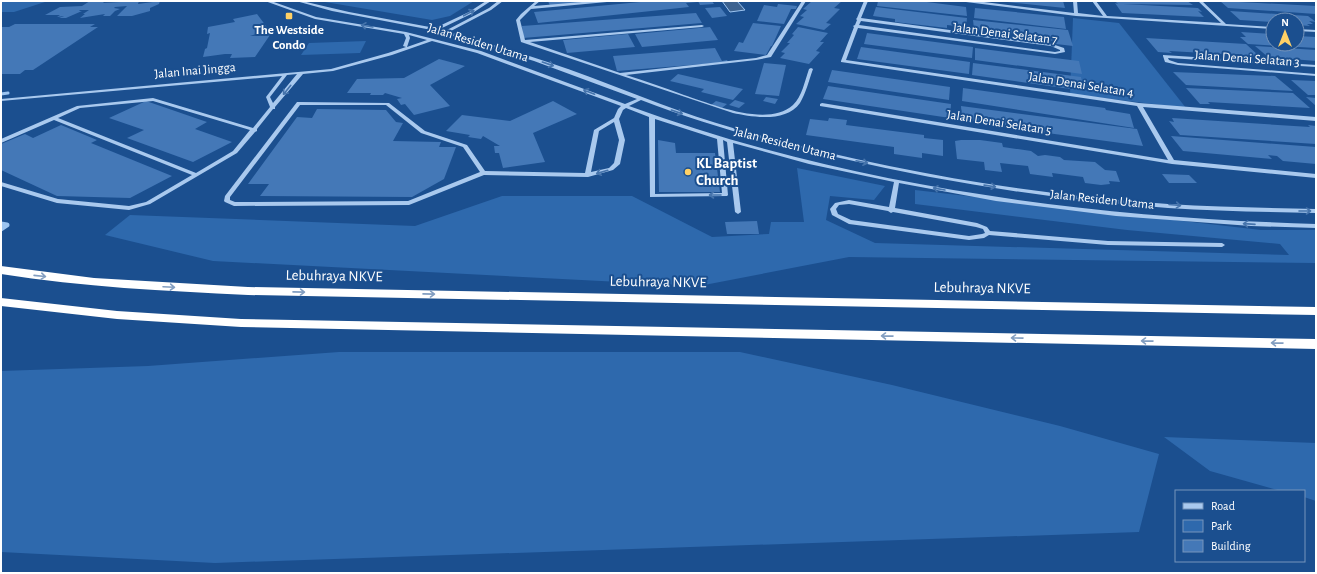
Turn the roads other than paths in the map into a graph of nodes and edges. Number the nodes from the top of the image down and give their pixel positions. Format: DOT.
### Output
graph roads {
  1 [pos="267,1"];
  2 [pos="298,1"];
  3 [pos="490,1"];
  4 [pos="501,1"];
  5 [pos="538,1"];
  6 [pos="607,1"];
  7 [pos="804,1"];
  8 [pos="866,1"];
  9 [pos="966,1"];
  10 [pos="1075,1"];
  11 [pos="1094,1"];
  12 [pos="1200,1"];
  13 [pos="531,8"];
  14 [pos="1076,15"];
  15 [pos="1106,18"];
  16 [pos="858,19"];
  17 [pos="468,21"];
  18 [pos="448,23"];
  19 [pos="409,25"];
  20 [pos="1225,25"];
  21 [pos="702,26"];
  22 [pos="856,26"];
  23 [pos="464,27"];
  24 [pos="1265,28"];
  25 [pos="436,30"];
  26 [pos="1305,30"];
  27 [pos="1316,31"];
  28 [pos="463,32"];
  29 [pos="406,33"];
  30 [pos="446,33"];
  31 [pos="421,37"];
  32 [pos="431,40"];
  33 [pos="471,40"];
  34 [pos="523,41"];
  35 [pos="447,43"];
  36 [pos="406,47"];
  37 [pos="1316,66"];
  38 [pos="811,69"];
  39 [pos="301,73"];
  40 [pos="286,74"];
  41 [pos="620,74"];
  42 [pos="1316,75"];
  43 [pos="640,99"];
  44 [pos="1,100"];
  45 [pos="822,105"];
  46 [pos="1139,105"];
  47 [pos="625,106"];
  48 [pos="274,108"];
  49 [pos="652,116"];
  50 [pos="54,118"];
  51 [pos="616,119"];
  52 [pos="1316,119"];
  53 [pos="730,129"];
  54 [pos="255,130"];
  55 [pos="720,138"];
  56 [pos="1,141"];
  57 [pos="730,141"];
  58 [pos="1172,162"];
  59 [pos="483,173"];
  60 [pos="197,175"];
  61 [pos="588,175"];
  62 [pos="1316,176"];
  63 [pos="897,181"];
  64 [pos="1,184"];
  65 [pos="891,210"];
  66 [pos="1316,211"];
  67 [pos="738,212"];
  68 [pos="1316,226"];
  69 [pos="988,233"];
  70 [pos="1222,245"];
  71 [pos="1,270"];
  72 [pos="1,302"];
  73 [pos="1316,311"];
  74 [pos="1316,344"];
  29 -- 1 [label="street, Jalan Residen Utama, one-way"];
  2 -- 19 [label="street, Jalan Residen Utama"];
  18 -- 3 [label="street, Jalan Inai Jingga, one-way"];
  4 -- 17 [label="street, Jalan Inai Jingga"];
  5 -- 13 [label="street"];
  6 -- 13 [label="street"];
  7 -- 41 [label="street"];
  8 -- 16 [label="street"];
  9 -- 14 [label="street"];
  10 -- 14 [label="street"];
  11 -- 15 [label="street"];
  12 -- 20 [label="street"];
  13 -- 34 [label="street"];
  14 -- 15 [label="street"];
  15 -- 20 [label="street"];
  16 -- 22 [label="street"];
  16 -- 22 [label="street, Jalan Denai Selatan 7"];
  17 -- 23 [label="street"];
  17 -- 30 [label="street, Jalan Inai Jingga"];
  18 -- 19 [label="street"];
  18 -- 25 [label="street, Jalan Inai Jingga"];
  19 -- 25 [label="street, Jalan Residen Utama"];
  20 -- 24 [label="street"];
  21 -- 34 [label="street"];
  22 -- 46 [label="street, Jalan Denai Selatan 4"];
  25 -- 30 [label="street, Jalan Residen Utama"];
  25 -- 31 [label="street, Jalan Inai Jingga"];
  26 -- 27 [label="street"];
  28 -- 33 [label="street"];
  29 -- 31 [label="street, Jalan Residen Utama"];
  29 -- 36 [label="street"];
  30 -- 32 [label="street, Jalan Inai Jingga"];
  30 -- 33 [label="street, Jalan Residen Utama"];
  31 -- 32 [label="street, Jalan Residen Utama"];
  31 -- 36 [label="street, Jalan Inai Jingga"];
  32 -- 35 [label="street, Jalan Residen Utama"];
  32 -- 36 [label="street, Jalan Inai Jingga"];
  33 -- 43 [label="street, Jalan Residen Utama, one-way"];
  34 -- 41 [label="street"];
  35 -- 36 [label="street"];
  47 -- 35 [label="street, Jalan Residen Utama, one-way"];
  36 -- 39 [label="street, Jalan Inai Jingga"];
  37 -- 42 [label="street, Jalan Denai Selatan 3"];
  38 -- 41 [label="street"];
  39 -- 40 [label="street, Jalan Inai Jingga"];
  39 -- 48 [label="street, one-way"];
  40 -- 44 [label="street, Jalan Inai Jingga"];
  40 -- 48 [label="street"];
  43 -- 47 [label="street"];
  43 -- 53 [label="street, Jalan Residen Utama, one-way"];
  45 -- 58 [label="street, Jalan Denai Selatan 5"];
  46 -- 52 [label="street, Jalan Denai Selatan 4"];
  46 -- 58 [label="street"];
  47 -- 49 [label="street, Jalan Residen Utama"];
  47 -- 51 [label="street"];
  48 -- 54 [label="street"];
  49 -- 55 [label="street, Jalan Residen Utama"];
  55 -- 49 [label="street, one-way"];
  50 -- 54 [label="street"];
  50 -- 56 [label="street"];
  50 -- 60 [label="street"];
  51 -- 61 [label="street"];
  51 -- 61 [label="street, one-way"];
  53 -- 55 [label="street"];
  53 -- 66 [label="street, Jalan Residen Utama, one-way"];
  54 -- 60 [label="street"];
  55 -- 57 [label="street, Jalan Residen Utama"];
  57 -- 63 [label="street, Jalan Residen Utama"];
  57 -- 67 [label="street"];
  58 -- 62 [label="street, Jalan Denai Selatan 5"];
  59 -- 59 [label="street"];
  59 -- 61 [label="street"];
  60 -- 64 [label="street"];
  63 -- 65 [label="street"];
  68 -- 63 [label="street, Jalan Residen Utama, one-way"];
  65 -- 69 [label="street"];
  65 -- 69 [label="street"];
  69 -- 70 [label="street"];
  71 -- 73 [label="highway, Lebuhraya NKVE, one-way"];
  74 -- 72 [label="highway, one-way"];
}
